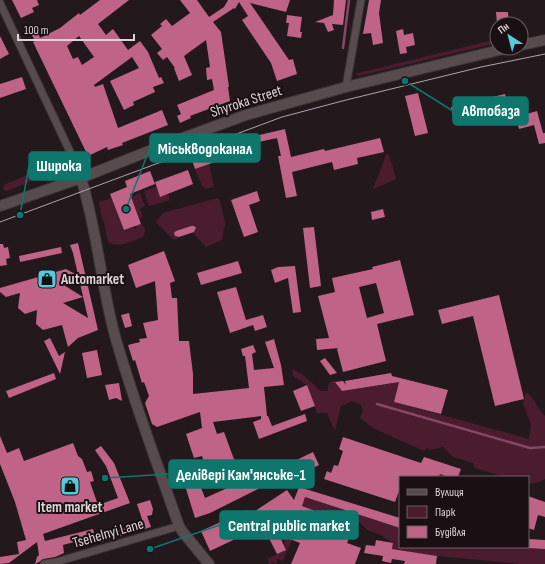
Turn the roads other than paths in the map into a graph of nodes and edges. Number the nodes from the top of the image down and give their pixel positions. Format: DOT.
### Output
graph roads {
  1 [pos="361,0"];
  2 [pos="0,3"];
  3 [pos="545,40"];
  4 [pos="529,43"];
  5 [pos="489,53"];
  6 [pos="346,87"];
  7 [pos="81,178"];
  8 [pos="0,206"];
  9 [pos="179,526"];
  10 [pos="44,564"];
  11 [pos="209,564"];
  1 -- 6 [label="street"];
  2 -- 7 [label="street"];
  3 -- 4 [label="street"];
  5 -- 6 [label="street, Shyroka Street"];
  6 -- 7 [label="street, Shyroka Street"];
  7 -- 8 [label="street, Shyroka Street"];
  7 -- 9 [label="street"];
  9 -- 10 [label="street, Tsehelnyi Lane"];
  9 -- 11 [label="street"];
}
